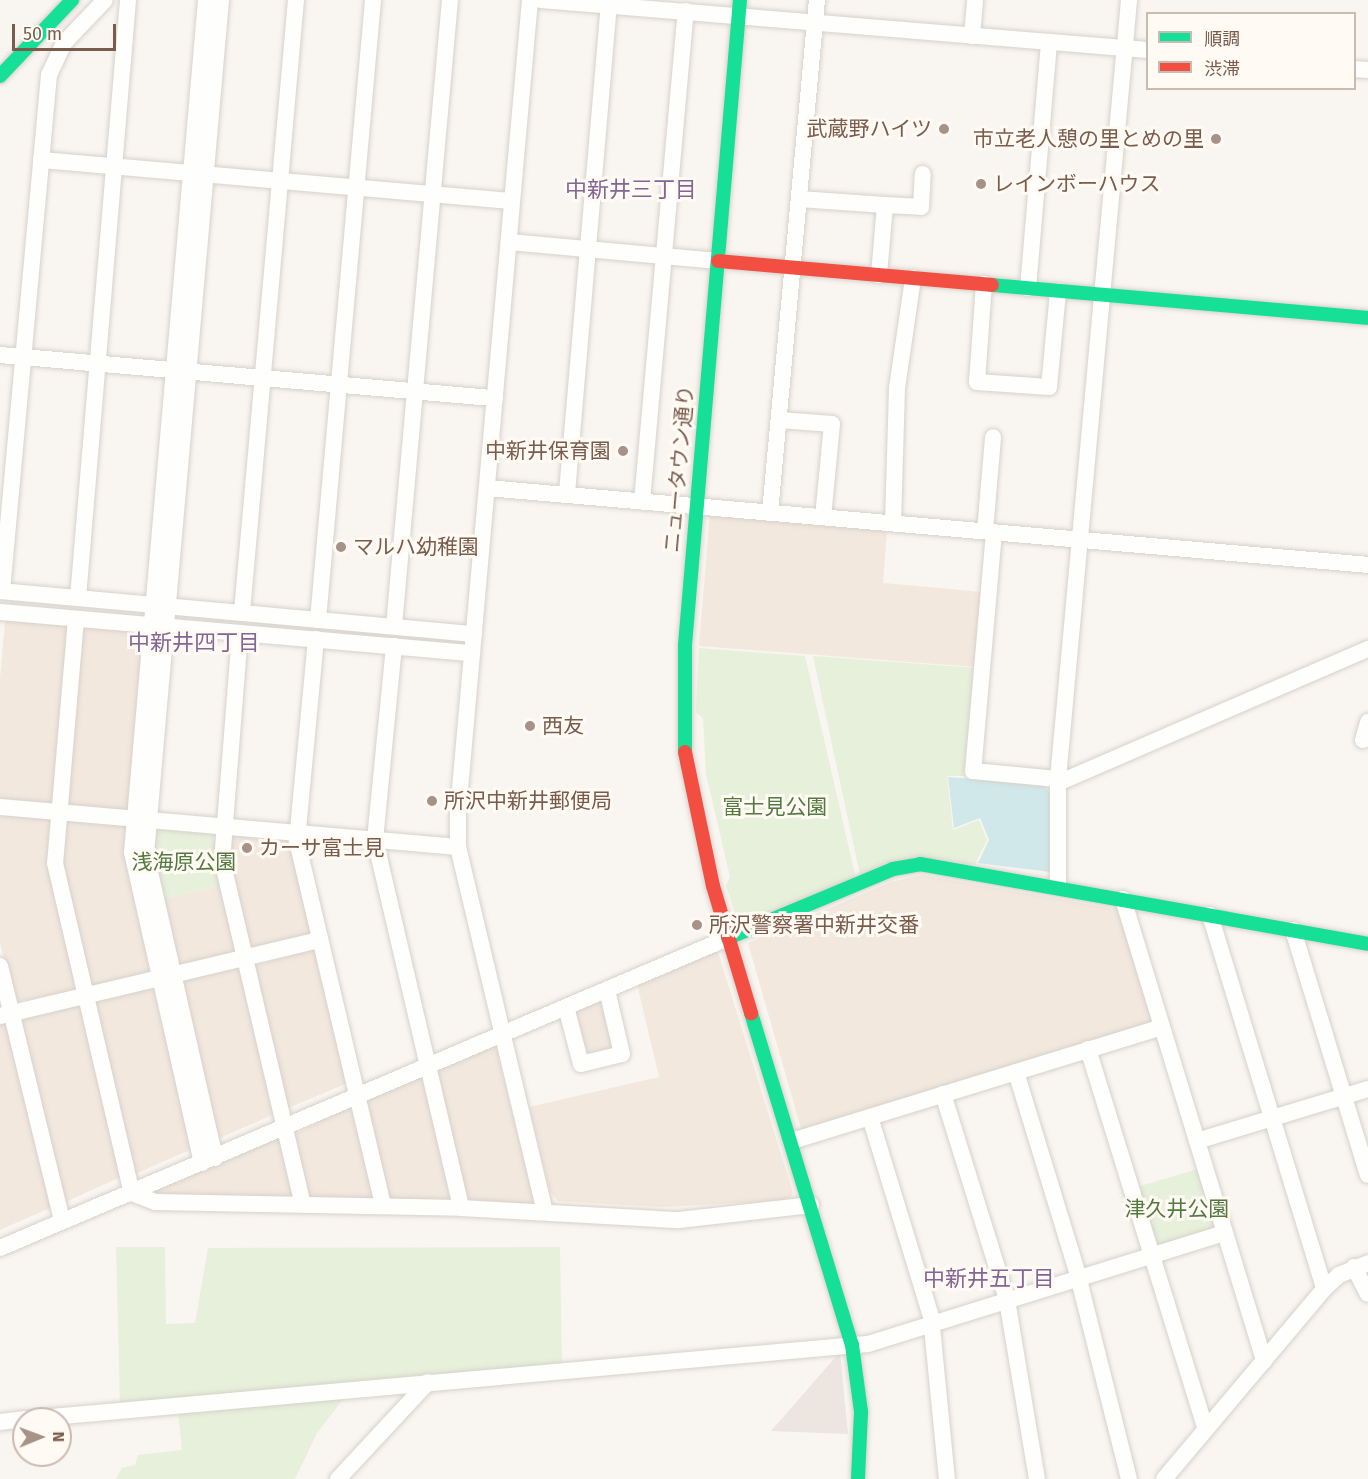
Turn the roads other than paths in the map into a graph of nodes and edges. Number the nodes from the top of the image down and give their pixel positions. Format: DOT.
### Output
graph roads {
  1 [pos="72,0"];
  2 [pos="105,0"];
  3 [pos="128,0"];
  4 [pos="206,0"];
  5 [pos="221,0"];
  6 [pos="296,0"];
  7 [pos="373,0"];
  8 [pos="450,0"];
  9 [pos="530,0"];
  10 [pos="541,0"];
  11 [pos="552,0"];
  12 [pos="817,0"];
  13 [pos="975,0"];
  14 [pos="1129,0"];
  15 [pos="643,3"];
  16 [pos="609,5"];
  17 [pos="739,8"];
  18 [pos="686,11"];
  19 [pos="815,23"];
  20 [pos="972,36"];
  21 [pos="1048,43"];
  22 [pos="1124,48"];
  23 [pos="1146,50"];
  24 [pos="0,76"];
  25 [pos="41,160"];
  26 [pos="117,166"];
  27 [pos="199,173"];
  28 [pos="923,174"];
  29 [pos="281,179"];
  30 [pos="356,187"];
  31 [pos="431,195"];
  32 [pos="799,199"];
  33 [pos="511,201"];
  34 [pos="885,206"];
  35 [pos="509,242"];
  36 [pos="586,249"];
  37 [pos="664,257"];
  38 [pos="718,261"];
  39 [pos="793,268"];
  40 [pos="879,275"];
  41 [pos="913,278"];
  42 [pos="984,284"];
  43 [pos="1028,288"];
  44 [pos="1058,291"];
  45 [pos="1101,295"];
  46 [pos="1368,318"];
  47 [pos="0,355"];
  48 [pos="23,357"];
  49 [pos="99,363"];
  50 [pos="181,371"];
  51 [pos="263,378"];
  52 [pos="339,385"];
  53 [pos="414,392"];
  54 [pos="495,398"];
  55 [pos="780,420"];
  56 [pos="993,437"];
  57 [pos="487,488"];
  58 [pos="567,493"];
  59 [pos="642,501"];
  60 [pos="696,506"];
  61 [pos="770,513"];
  62 [pos="823,517"];
  63 [pos="893,523"];
  64 [pos="989,531"];
  65 [pos="1081,538"];
  66 [pos="1368,565"];
  67 [pos="1,591"];
  68 [pos="78,598"];
  69 [pos="160,605"];
  70 [pos="0,612"];
  71 [pos="242,612"];
  72 [pos="0,617"];
  73 [pos="76,619"];
  74 [pos="318,620"];
  75 [pos="159,625"];
  76 [pos="394,626"];
  77 [pos="240,633"];
  78 [pos="474,634"];
  79 [pos="316,639"];
  80 [pos="394,646"];
  81 [pos="1368,649"];
  82 [pos="472,653"];
  83 [pos="1368,722"];
  84 [pos="1364,740"];
  85 [pos="1058,781"];
  86 [pos="0,807"];
  87 [pos="59,812"];
  88 [pos="142,819"];
  89 [pos="221,828"];
  90 [pos="299,833"];
  91 [pos="375,840"];
  92 [pos="458,847"];
  93 [pos="1058,886"];
  94 [pos="1123,899"];
  95 [pos="1210,915"];
  96 [pos="1293,930"];
  97 [pos="728,938"];
  98 [pos="320,940"];
  99 [pos="1368,944"];
  100 [pos="246,958"];
  101 [pos="0,966"];
  102 [pos="165,977"];
  103 [pos="607,990"];
  104 [pos="85,995"];
  105 [pos="566,1007"];
  106 [pos="6,1014"];
  107 [pos="1161,1027"];
  108 [pos="502,1035"];
  109 [pos="1088,1049"];
  110 [pos="428,1066"];
  111 [pos="1016,1072"];
  112 [pos="1368,1089"];
  113 [pos="943,1094"];
  114 [pos="357,1096"];
  115 [pos="1343,1096"];
  116 [pos="870,1117"];
  117 [pos="1271,1118"];
  118 [pos="286,1129"];
  119 [pos="792,1141"];
  120 [pos="1197,1141"];
  121 [pos="208,1161"];
  122 [pos="1368,1175"];
  123 [pos="132,1193"];
  124 [pos="303,1205"];
  125 [pos="811,1205"];
  126 [pos="383,1206"];
  127 [pos="461,1208"];
  128 [pos="545,1211"];
  129 [pos="62,1221"];
  130 [pos="1224,1233"];
  131 [pos="0,1248"];
  132 [pos="1152,1256"];
  133 [pos="1361,1265"];
  134 [pos="1079,1278"];
  135 [pos="1324,1289"];
  136 [pos="1368,1294"];
  137 [pos="1007,1300"];
  138 [pos="932,1324"];
  139 [pos="852,1345"];
  140 [pos="1264,1360"];
  141 [pos="428,1382"];
  142 [pos="72,1415"];
  143 [pos="1205,1427"];
  144 [pos="338,1479"];
  145 [pos="858,1479"];
  146 [pos="947,1479"];
  147 [pos="1037,1479"];
  148 [pos="1129,1479"];
  149 [pos="1164,1479"];
  1 -- 24 [label="street"];
  2 -- 25 [label="street"];
  3 -- 26 [label="street"];
  4 -- 27 [label="street"];
  5 -- 27 [label="street"];
  6 -- 29 [label="street"];
  7 -- 30 [label="street"];
  8 -- 31 [label="street"];
  9 -- 33 [label="street"];
  10 -- 11 [label="street"];
  11 -- 16 [label="street"];
  12 -- 19 [label="street"];
  13 -- 20 [label="street"];
  14 -- 22 [label="street"];
  15 -- 16 [label="street"];
  15 -- 18 [label="street"];
  16 -- 36 [label="street"];
  17 -- 18 [label="street"];
  17 -- 19 [label="street"];
  17 -- 38 [label="street, ニュータウン通り"];
  18 -- 37 [label="street"];
  19 -- 20 [label="street"];
  19 -- 32 [label="street"];
  20 -- 21 [label="street"];
  21 -- 22 [label="street"];
  21 -- 43 [label="street"];
  22 -- 23 [label="street"];
  22 -- 45 [label="street"];
  25 -- 26 [label="street"];
  25 -- 48 [label="street"];
  26 -- 27 [label="street"];
  26 -- 49 [label="street"];
  27 -- 29 [label="street"];
  27 -- 50 [label="street"];
  28 -- 34 [label="street"];
  29 -- 30 [label="street"];
  29 -- 51 [label="street"];
  30 -- 31 [label="street"];
  30 -- 52 [label="street"];
  31 -- 33 [label="street"];
  31 -- 53 [label="street"];
  32 -- 34 [label="street"];
  32 -- 39 [label="street"];
  33 -- 35 [label="street"];
  34 -- 40 [label="street"];
  35 -- 36 [label="street"];
  35 -- 54 [label="street"];
  36 -- 37 [label="street"];
  36 -- 58 [label="street"];
  37 -- 38 [label="street"];
  37 -- 59 [label="street"];
  38 -- 39 [label="street"];
  38 -- 60 [label="street, ニュータウン通り"];
  39 -- 40 [label="street"];
  39 -- 55 [label="street"];
  40 -- 41 [label="street"];
  41 -- 42 [label="street"];
  41 -- 63 [label="street"];
  42 -- 43 [label="street"];
  42 -- 44 [label="street"];
  43 -- 44 [label="street"];
  44 -- 45 [label="street"];
  45 -- 46 [label="street"];
  45 -- 65 [label="street"];
  47 -- 48 [label="street"];
  48 -- 49 [label="street"];
  48 -- 67 [label="street"];
  49 -- 50 [label="street"];
  49 -- 68 [label="street"];
  50 -- 51 [label="street"];
  50 -- 69 [label="street"];
  51 -- 52 [label="street"];
  51 -- 71 [label="street"];
  52 -- 53 [label="street"];
  52 -- 74 [label="street"];
  53 -- 54 [label="street"];
  53 -- 76 [label="street"];
  54 -- 57 [label="street"];
  55 -- 61 [label="street"];
  55 -- 62 [label="street"];
  56 -- 64 [label="street"];
  57 -- 58 [label="street"];
  57 -- 78 [label="street"];
  58 -- 59 [label="street"];
  59 -- 60 [label="street"];
  60 -- 61 [label="street"];
  60 -- 97 [label="street, ニュータウン通り"];
  61 -- 62 [label="street"];
  62 -- 63 [label="street"];
  63 -- 64 [label="street"];
  64 -- 65 [label="street"];
  64 -- 85 [label="street"];
  65 -- 66 [label="street"];
  65 -- 85 [label="street"];
  67 -- 68 [label="street"];
  68 -- 69 [label="street"];
  69 -- 71 [label="street"];
  69 -- 75 [label="street"];
  70 -- 72 [label="street"];
  70 -- 73 [label="street"];
  71 -- 74 [label="street"];
  73 -- 75 [label="street"];
  73 -- 87 [label="street"];
  74 -- 76 [label="street"];
  75 -- 77 [label="street"];
  75 -- 88 [label="street"];
  76 -- 78 [label="street"];
  77 -- 79 [label="street"];
  77 -- 89 [label="street"];
  78 -- 82 [label="street"];
  79 -- 80 [label="street"];
  79 -- 90 [label="street"];
  80 -- 82 [label="street"];
  80 -- 91 [label="street"];
  81 -- 85 [label="street"];
  82 -- 92 [label="street"];
  83 -- 84 [label="street"];
  85 -- 93 [label="street"];
  86 -- 87 [label="street"];
  87 -- 88 [label="street"];
  87 -- 104 [label="street"];
  88 -- 89 [label="street"];
  88 -- 102 [label="street"];
  89 -- 90 [label="street"];
  89 -- 100 [label="street"];
  90 -- 91 [label="street"];
  90 -- 98 [label="street"];
  91 -- 92 [label="street"];
  91 -- 110 [label="street"];
  92 -- 108 [label="street"];
  93 -- 94 [label="street"];
  93 -- 97 [label="street"];
  94 -- 95 [label="street"];
  94 -- 107 [label="street"];
  95 -- 96 [label="street"];
  95 -- 117 [label="street"];
  96 -- 99 [label="street"];
  96 -- 115 [label="street"];
  97 -- 103 [label="street"];
  97 -- 119 [label="street, ニュータウン通り"];
  98 -- 100 [label="street"];
  98 -- 114 [label="street"];
  100 -- 102 [label="street"];
  100 -- 118 [label="street"];
  101 -- 106 [label="street"];
  102 -- 104 [label="street"];
  102 -- 121 [label="street"];
  103 -- 105 [label="street"];
  103 -- 105 [label="street"];
  104 -- 106 [label="street"];
  104 -- 123 [label="street"];
  105 -- 108 [label="street"];
  106 -- 129 [label="street"];
  107 -- 109 [label="street"];
  107 -- 120 [label="street"];
  108 -- 110 [label="street"];
  108 -- 128 [label="street"];
  109 -- 111 [label="street"];
  109 -- 132 [label="street"];
  110 -- 114 [label="street"];
  110 -- 127 [label="street"];
  111 -- 113 [label="street"];
  111 -- 134 [label="street"];
  112 -- 115 [label="street"];
  113 -- 116 [label="street"];
  113 -- 137 [label="street"];
  114 -- 118 [label="street"];
  114 -- 126 [label="street"];
  115 -- 117 [label="street"];
  115 -- 122 [label="street"];
  116 -- 119 [label="street"];
  116 -- 138 [label="street"];
  117 -- 120 [label="street"];
  117 -- 135 [label="street"];
  118 -- 121 [label="street"];
  118 -- 124 [label="street"];
  119 -- 125 [label="street, ニュータウン通り"];
  120 -- 130 [label="street"];
  121 -- 123 [label="street"];
  123 -- 124 [label="street"];
  123 -- 129 [label="street"];
  124 -- 126 [label="street"];
  125 -- 128 [label="street"];
  125 -- 139 [label="street, ニュータウン通り"];
  126 -- 127 [label="street"];
  127 -- 128 [label="street"];
  129 -- 131 [label="street"];
  130 -- 132 [label="street"];
  130 -- 140 [label="street"];
  132 -- 134 [label="street"];
  132 -- 143 [label="street"];
  133 -- 135 [label="street"];
  133 -- 136 [label="street"];
  134 -- 137 [label="street"];
  134 -- 148 [label="street"];
  135 -- 140 [label="street"];
  137 -- 138 [label="street"];
  137 -- 147 [label="street"];
  138 -- 139 [label="street"];
  138 -- 146 [label="street"];
  139 -- 141 [label="street"];
  139 -- 145 [label="street, ニュータウン通り"];
  140 -- 143 [label="street"];
  141 -- 142 [label="street"];
  141 -- 144 [label="street"];
  143 -- 149 [label="street"];
}
